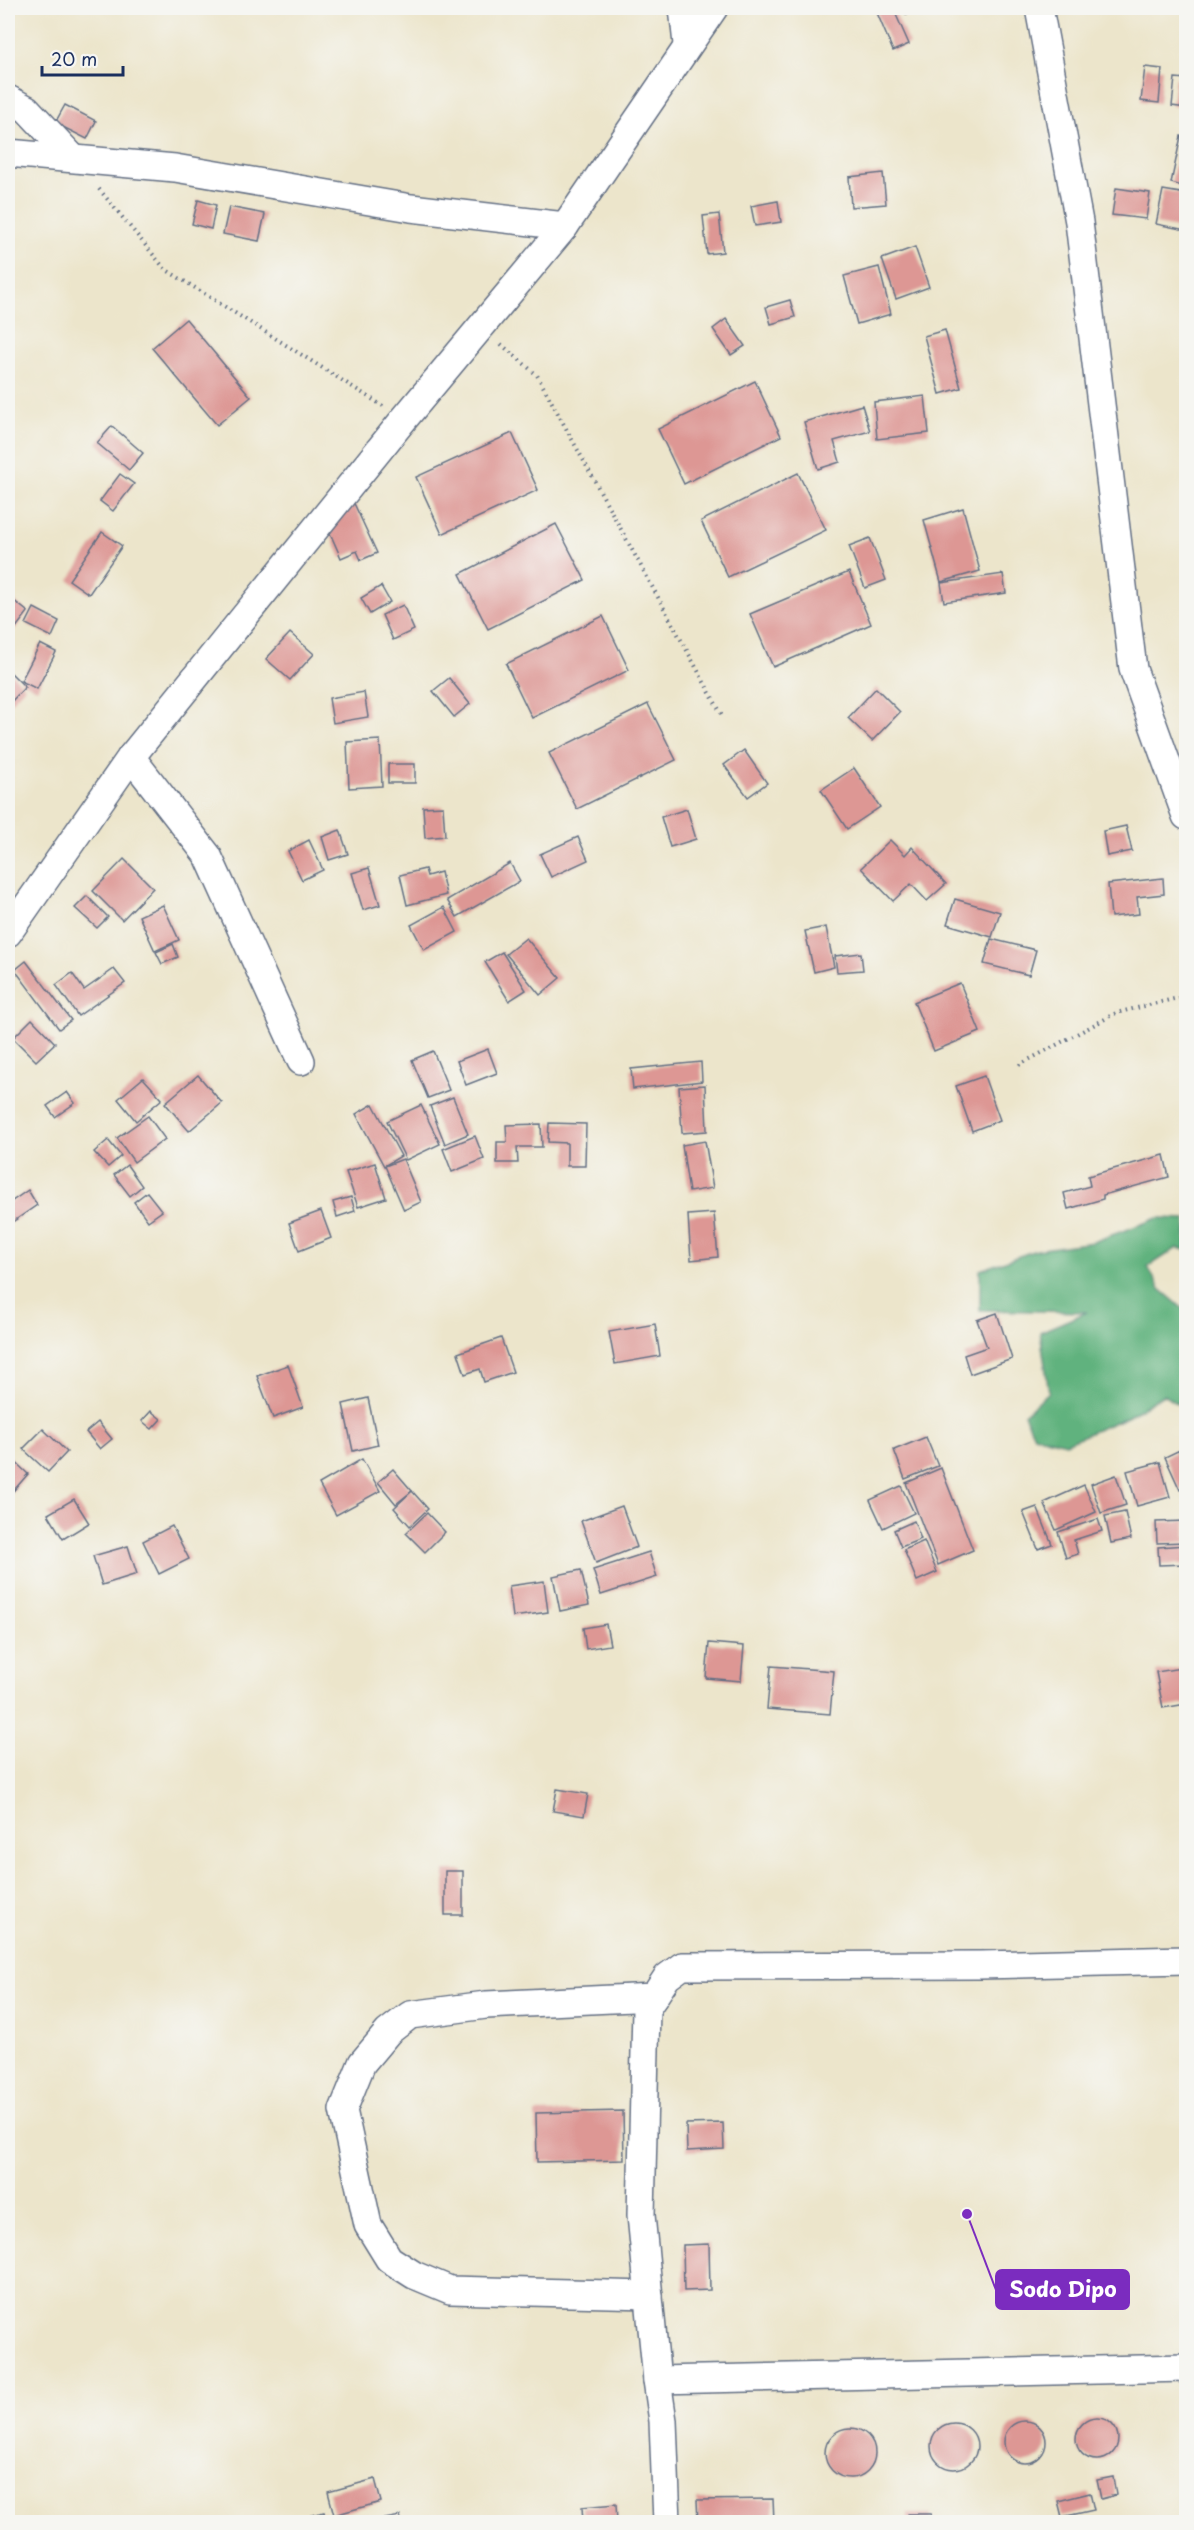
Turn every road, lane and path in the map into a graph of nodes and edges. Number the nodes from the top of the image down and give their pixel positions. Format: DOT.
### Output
graph roads {
  1 [pos="683,8"];
  2 [pos="714,8"];
  3 [pos="1039,8"];
  4 [pos="687,44"];
  5 [pos="8,99"];
  6 [pos="8,153"];
  7 [pos="73,158"];
  8 [pos="565,226"];
  9 [pos="481,326"];
  10 [pos="404,419"];
  11 [pos="722,715"];
  12 [pos="131,757"];
  13 [pos="1186,816"];
  14 [pos="8,933"];
  15 [pos="1186,996"];
  16 [pos="301,1061"];
  17 [pos="1018,1065"];
  18 [pos="1186,1960"];
  19 [pos="654,1997"];
  20 [pos="649,2295"];
  21 [pos="1186,2368"];
  22 [pos="657,2380"];
  23 [pos="667,2523"];
  1 -- 4 [label="street"];
  2 -- 4 [label="street"];
  3 -- 13 [label="street"];
  4 -- 8 [label="street"];
  5 -- 7 [label="street"];
  6 -- 7 [label="street"];
  7 -- 8 [label="street"];
  7 -- 10 [label="path"];
  8 -- 9 [label="street"];
  9 -- 10 [label="street"];
  9 -- 11 [label="path"];
  10 -- 12 [label="street"];
  12 -- 14 [label="street"];
  12 -- 16 [label="street"];
  15 -- 17 [label="path"];
  18 -- 19 [label="street"];
  19 -- 20 [label="street"];
  19 -- 20 [label="street"];
  20 -- 22 [label="street"];
  21 -- 22 [label="street"];
  22 -- 23 [label="street"];
}
